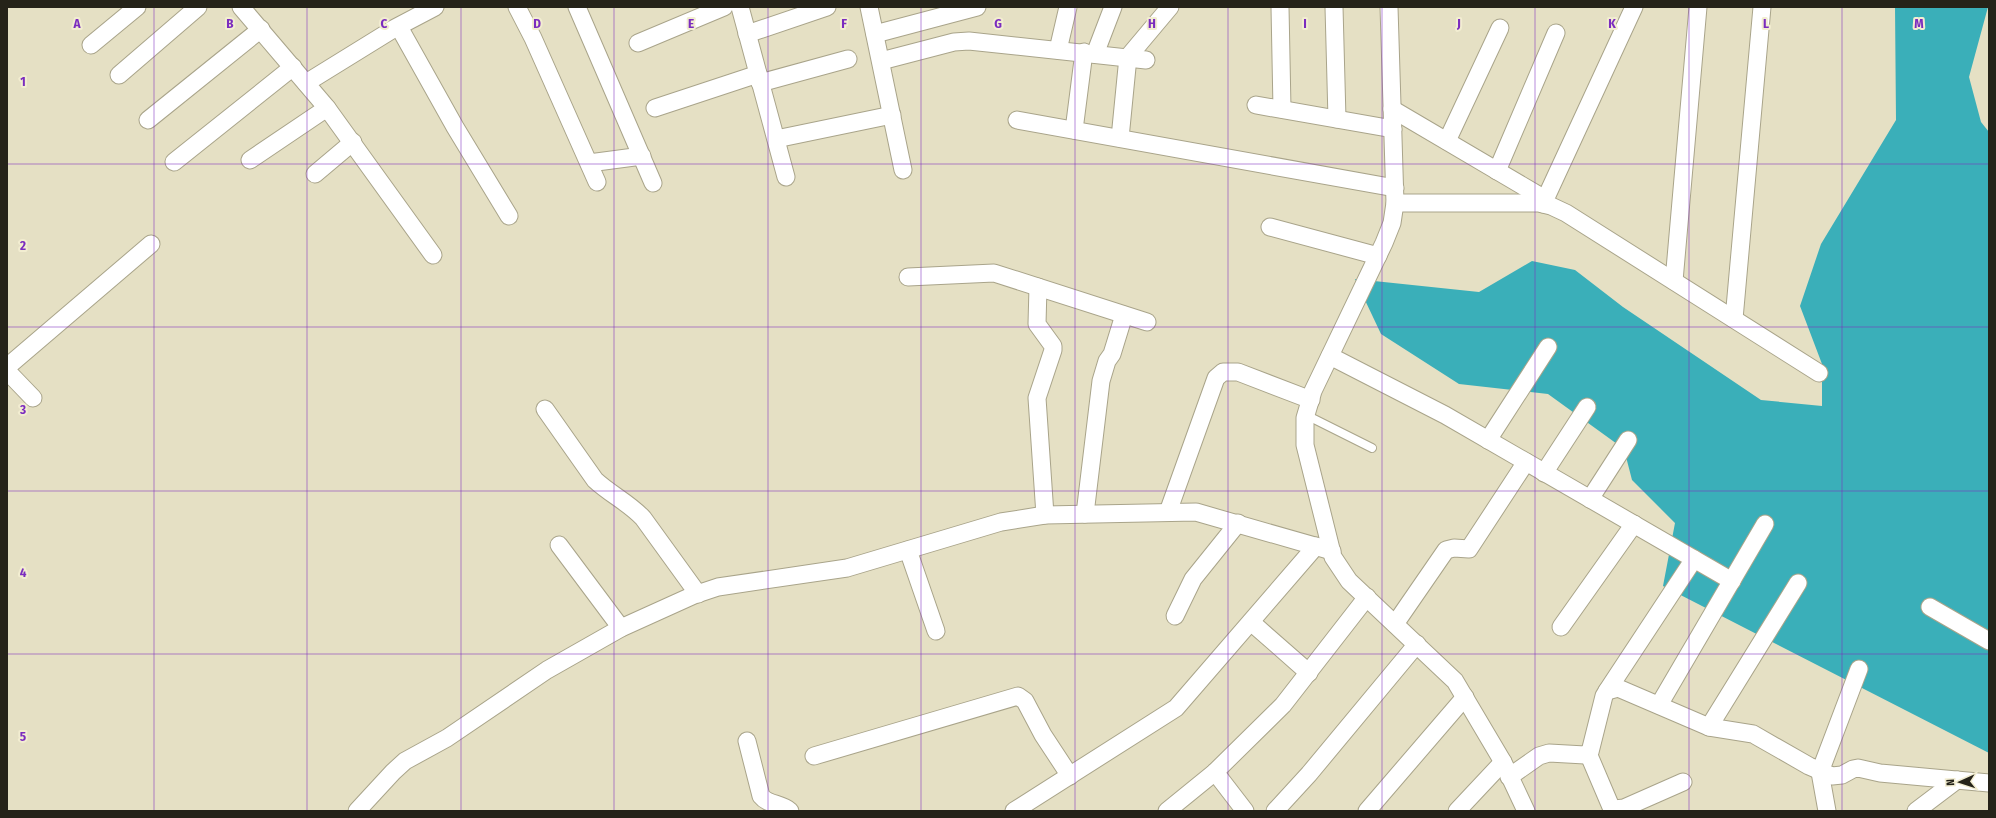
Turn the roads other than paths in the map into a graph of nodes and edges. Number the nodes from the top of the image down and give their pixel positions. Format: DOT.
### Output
graph roads {
  1 [pos="137,7"];
  2 [pos="198,7"];
  3 [pos="241,7"];
  4 [pos="436,7"];
  5 [pos="517,7"];
  6 [pos="577,7"];
  7 [pos="724,7"];
  8 [pos="740,7"];
  9 [pos="827,7"];
  10 [pos="869,7"];
  11 [pos="977,7"];
  12 [pos="1068,7"];
  13 [pos="1113,7"];
  14 [pos="1170,7"];
  15 [pos="1280,7"];
  16 [pos="1334,7"];
  17 [pos="1389,7"];
  18 [pos="1634,7"];
  19 [pos="1698,7"];
  20 [pos="1762,7"];
  21 [pos="399,26"];
  22 [pos="1500,28"];
  23 [pos="261,29"];
  24 [pos="1556,33"];
  25 [pos="747,34"];
  26 [pos="875,34"];
  27 [pos="638,42"];
  28 [pos="91,45"];
  29 [pos="1058,50"];
  30 [pos="1090,53"];
  31 [pos="1128,57"];
  32 [pos="848,59"];
  33 [pos="1146,60"];
  34 [pos="881,61"];
  35 [pos="293,68"];
  36 [pos="119,74"];
  37 [pos="759,78"];
  38 [pos="306,83"];
  39 [pos="1256,105"];
  40 [pos="327,108"];
  41 [pos="655,108"];
  42 [pos="1282,109"];
  43 [pos="1392,109"];
  44 [pos="892,115"];
  45 [pos="1337,119"];
  46 [pos="148,120"];
  47 [pos="1017,120"];
  48 [pos="1393,129"];
  49 [pos="1074,130"];
  50 [pos="1120,138"];
  51 [pos="776,139"];
  52 [pos="1448,141"];
  53 [pos="353,142"];
  54 [pos="642,156"];
  55 [pos="250,160"];
  56 [pos="174,162"];
  57 [pos="589,163"];
  58 [pos="903,170"];
  59 [pos="1497,171"];
  60 [pos="315,174"];
  61 [pos="786,177"];
  62 [pos="598,182"];
  63 [pos="653,183"];
  64 [pos="1395,196"];
  65 [pos="1544,201"];
  66 [pos="509,216"];
  67 [pos="1270,227"];
  68 [pos="151,244"];
  69 [pos="433,255"];
  70 [pos="1378,256"];
  71 [pos="908,277"];
  72 [pos="1674,281"];
  73 [pos="1038,287"];
  74 [pos="1124,315"];
  75 [pos="1734,319"];
  76 [pos="1147,322"];
  77 [pos="1548,347"];
  78 [pos="1330,356"];
  79 [pos="7,367"];
  80 [pos="7,371"];
  81 [pos="1819,373"];
  82 [pos="33,398"];
  83 [pos="1308,407"];
  84 [pos="1587,407"];
  85 [pos="545,409"];
  86 [pos="1488,440"];
  87 [pos="1628,440"];
  88 [pos="1372,448"];
  89 [pos="1526,462"];
  90 [pos="1544,473"];
  91 [pos="1590,499"];
  92 [pos="1168,512"];
  93 [pos="1085,514"];
  94 [pos="1045,515"];
  95 [pos="1238,523"];
  96 [pos="1634,524"];
  97 [pos="1765,524"];
  98 [pos="559,545"];
  99 [pos="1324,548"];
  100 [pos="908,550"];
  101 [pos="1694,559"];
  102 [pos="1732,581"];
  103 [pos="1798,582"];
  104 [pos="698,594"];
  105 [pos="1367,597"];
  106 [pos="1930,607"];
  107 [pos="1176,616"];
  108 [pos="1251,622"];
  109 [pos="1395,624"];
  110 [pos="1561,627"];
  111 [pos="621,628"];
  112 [pos="936,631"];
  113 [pos="1989,641"];
  114 [pos="1417,644"];
  115 [pos="1859,670"];
  116 [pos="1308,674"];
  117 [pos="1607,691"];
  118 [pos="1465,698"];
  119 [pos="1659,705"];
  120 [pos="1710,727"];
  121 [pos="747,741"];
  122 [pos="1588,753"];
  123 [pos="814,756"];
  124 [pos="1506,769"];
  125 [pos="1215,772"];
  126 [pos="1820,772"];
  127 [pos="1070,776"];
  128 [pos="1957,780"];
  129 [pos="1683,782"];
  130 [pos="1989,783"];
  131 [pos="357,811"];
  132 [pos="790,811"];
  133 [pos="1014,811"];
  134 [pos="1167,811"];
  135 [pos="1245,811"];
  136 [pos="1275,811"];
  137 [pos="1367,811"];
  138 [pos="1458,811"];
  139 [pos="1526,811"];
  140 [pos="1827,811"];
  141 [pos="1916,811"];
  1 -- 28 [label="street"];
  2 -- 36 [label="street"];
  3 -- 23 [label="street"];
  4 -- 21 [label="street"];
  5 -- 57 [label="street"];
  6 -- 54 [label="street"];
  7 -- 27 [label="street"];
  8 -- 25 [label="street"];
  9 -- 25 [label="street"];
  10 -- 26 [label="street"];
  11 -- 26 [label="street"];
  12 -- 29 [label="street"];
  13 -- 30 [label="street"];
  14 -- 31 [label="street"];
  15 -- 42 [label="street"];
  16 -- 45 [label="street"];
  17 -- 43 [label="street"];
  18 -- 65 [label="street"];
  19 -- 72 [label="street"];
  20 -- 75 [label="street"];
  21 -- 38 [label="street"];
  21 -- 66 [label="street"];
  22 -- 52 [label="street"];
  23 -- 35 [label="street"];
  23 -- 46 [label="street"];
  24 -- 59 [label="street"];
  25 -- 37 [label="street"];
  26 -- 34 [label="street"];
  29 -- 30 [label="street"];
  29 -- 34 [label="street"];
  30 -- 31 [label="street"];
  30 -- 49 [label="street"];
  31 -- 33 [label="street"];
  31 -- 50 [label="street"];
  32 -- 37 [label="street"];
  34 -- 44 [label="street"];
  35 -- 38 [label="street"];
  35 -- 56 [label="street"];
  37 -- 41 [label="street"];
  37 -- 51 [label="street"];
  38 -- 40 [label="street"];
  39 -- 42 [label="street"];
  40 -- 53 [label="street"];
  40 -- 55 [label="street"];
  42 -- 45 [label="street"];
  43 -- 48 [label="street"];
  43 -- 52 [label="street"];
  44 -- 51 [label="street"];
  44 -- 58 [label="street"];
  45 -- 48 [label="street"];
  47 -- 49 [label="street"];
  48 -- 64 [label="street"];
  49 -- 50 [label="street"];
  50 -- 64 [label="street"];
  51 -- 61 [label="street"];
  52 -- 59 [label="street"];
  53 -- 60 [label="street"];
  53 -- 69 [label="street"];
  54 -- 57 [label="street"];
  54 -- 63 [label="street"];
  57 -- 62 [label="street"];
  59 -- 65 [label="street"];
  64 -- 65 [label="street"];
  64 -- 70 [label="street"];
  65 -- 72 [label="street"];
  67 -- 70 [label="street"];
  68 -- 79 [label="street"];
  70 -- 78 [label="street"];
  71 -- 73 [label="street"];
  72 -- 75 [label="street"];
  73 -- 74 [label="street"];
  73 -- 94 [label="street"];
  74 -- 76 [label="street"];
  74 -- 93 [label="street"];
  75 -- 81 [label="street"];
  77 -- 86 [label="street"];
  78 -- 83 [label="street"];
  78 -- 86 [label="street"];
  80 -- 82 [label="street"];
  83 -- 88 [label="lane"];
  83 -- 92 [label="street"];
  83 -- 99 [label="street"];
  84 -- 90 [label="street"];
  85 -- 104 [label="street"];
  86 -- 89 [label="street"];
  87 -- 91 [label="street"];
  89 -- 90 [label="street"];
  89 -- 109 [label="street"];
  90 -- 91 [label="street"];
  91 -- 96 [label="street"];
  92 -- 93 [label="street"];
  92 -- 95 [label="street"];
  93 -- 94 [label="street"];
  94 -- 100 [label="street"];
  95 -- 99 [label="street"];
  95 -- 107 [label="street"];
  96 -- 101 [label="street"];
  96 -- 110 [label="street"];
  97 -- 102 [label="street"];
  98 -- 111 [label="street"];
  99 -- 105 [label="street"];
  99 -- 108 [label="street"];
  100 -- 104 [label="street"];
  100 -- 112 [label="street"];
  101 -- 102 [label="street"];
  101 -- 117 [label="street"];
  102 -- 119 [label="street"];
  103 -- 120 [label="street"];
  104 -- 111 [label="street"];
  105 -- 109 [label="street"];
  105 -- 116 [label="street"];
  106 -- 113 [label="street"];
  108 -- 116 [label="street"];
  108 -- 127 [label="street"];
  109 -- 114 [label="street"];
  111 -- 131 [label="street"];
  114 -- 118 [label="street"];
  114 -- 136 [label="street"];
  115 -- 126 [label="street"];
  116 -- 125 [label="street"];
  117 -- 119 [label="street"];
  117 -- 122 [label="street"];
  118 -- 124 [label="street"];
  118 -- 137 [label="street"];
  119 -- 120 [label="street"];
  120 -- 126 [label="street"];
  121 -- 132 [label="street"];
  122 -- 124 [label="street"];
  122 -- 129 [label="street"];
  123 -- 127 [label="street"];
  124 -- 138 [label="street"];
  124 -- 139 [label="street"];
  125 -- 134 [label="street"];
  125 -- 135 [label="street"];
  126 -- 128 [label="street"];
  126 -- 140 [label="street"];
  127 -- 133 [label="street"];
  128 -- 130 [label="street"];
  128 -- 141 [label="street"];
}
